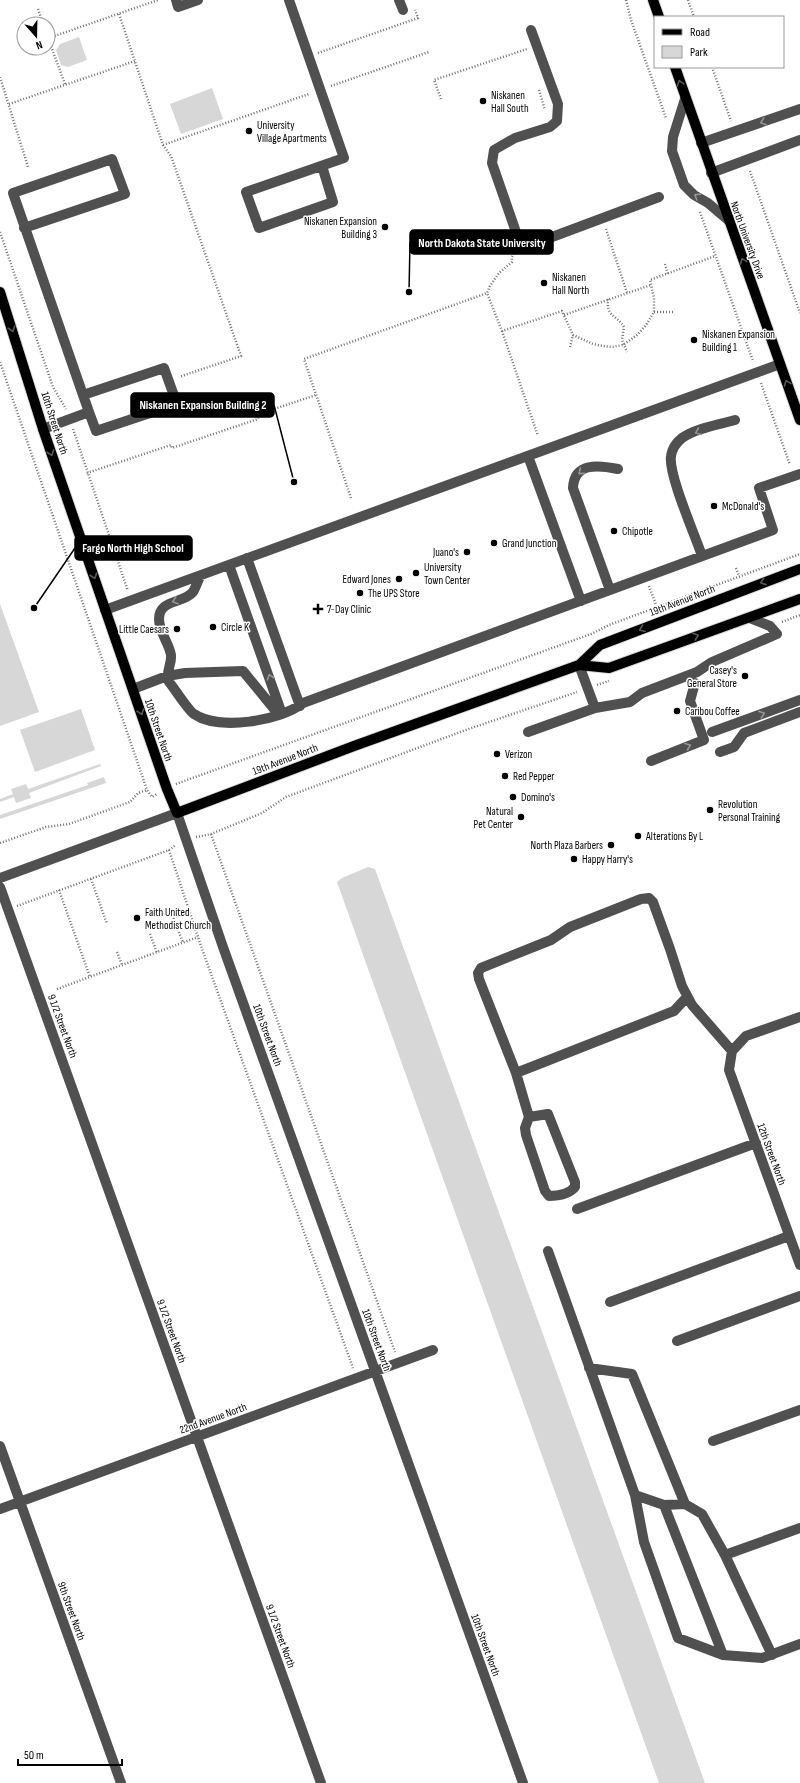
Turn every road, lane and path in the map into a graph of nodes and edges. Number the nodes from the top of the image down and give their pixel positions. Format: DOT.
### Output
graph roads {
  1 [pos="158,0"];
  2 [pos="176,0"];
  3 [pos="198,0"];
  4 [pos="289,0"];
  5 [pos="626,0"];
  6 [pos="653,0"];
  7 [pos="688,0"];
  8 [pos="414,6"];
  9 [pos="38,9"];
  10 [pos="119,14"];
  11 [pos="40,16"];
  12 [pos="659,16"];
  13 [pos="694,16"];
  14 [pos="531,30"];
  15 [pos="56,35"];
  16 [pos="537,46"];
  17 [pos="429,52"];
  18 [pos="55,56"];
  19 [pos="309,56"];
  20 [pos="134,60"];
  21 [pos="675,68"];
  22 [pos="712,68"];
  23 [pos="0,77"];
  24 [pos="65,84"];
  25 [pos="321,89"];
  26 [pos="441,99"];
  27 [pos="685,99"];
  28 [pos="9,104"];
  29 [pos="800,109"];
  30 [pos="735,132"];
  31 [pos="673,137"];
  32 [pos="800,140"];
  33 [pos="701,143"];
  34 [pos="162,145"];
  35 [pos="746,160"];
  36 [pos="322,166"];
  37 [pos="28,167"];
  38 [pos="712,173"];
  39 [pos="694,195"];
  40 [pos="659,197"];
  41 [pos="728,220"];
  42 [pos="24,228"];
  43 [pos="598,230"];
  44 [pos="521,251"];
  45 [pos="716,256"];
  46 [pos="665,264"];
  47 [pos="668,274"];
  48 [pos="651,285"];
  49 [pos="0,292"];
  50 [pos="487,293"];
  51 [pos="628,293"];
  52 [pos="608,299"];
  53 [pos="654,312"];
  54 [pos="673,312"];
  55 [pos="800,313"];
  56 [pos="564,315"];
  57 [pos="502,331"];
  58 [pos="573,335"];
  59 [pos="623,345"];
  60 [pos="570,347"];
  61 [pos="627,352"];
  62 [pos="0,362"];
  63 [pos="780,364"];
  64 [pos="757,372"];
  65 [pos="168,381"];
  66 [pos="83,395"];
  67 [pos="316,395"];
  68 [pos="88,412"];
  69 [pos="735,420"];
  70 [pos="800,420"];
  71 [pos="43,429"];
  72 [pos="538,436"];
  73 [pos="528,456"];
  74 [pos="618,469"];
  75 [pos="87,473"];
  76 [pos="797,475"];
  77 [pos="351,498"];
  78 [pos="800,554"];
  79 [pos="702,556"];
  80 [pos="247,558"];
  81 [pos="229,565"];
  82 [pos="736,568"];
  83 [pos="800,569"];
  84 [pos="201,575"];
  85 [pos="646,576"];
  86 [pos="739,576"];
  87 [pos="610,590"];
  88 [pos="800,599"];
  89 [pos="581,601"];
  90 [pos="657,607"];
  91 [pos="105,610"];
  92 [pos="800,615"];
  93 [pos="750,618"];
  94 [pos="770,626"];
  95 [pos="579,665"];
  96 [pos="167,676"];
  97 [pos="613,680"];
  98 [pos="695,683"];
  99 [pos="588,688"];
  100 [pos="133,689"];
  101 [pos="800,700"];
  102 [pos="300,706"];
  103 [pos="595,708"];
  104 [pos="800,712"];
  105 [pos="281,715"];
  106 [pos="528,732"];
  107 [pos="712,732"];
  108 [pos="720,752"];
  109 [pos="651,761"];
  110 [pos="167,789"];
  111 [pos="147,790"];
  112 [pos="177,813"];
  113 [pos="211,834"];
  114 [pos="188,840"];
  115 [pos="0,843"];
  116 [pos="169,850"];
  117 [pos="0,878"];
  118 [pos="91,879"];
  119 [pos="0,887"];
  120 [pos="59,890"];
  121 [pos="8,909"];
  122 [pos="164,914"];
  123 [pos="107,924"];
  124 [pos="150,934"];
  125 [pos="198,937"];
  126 [pos="182,943"];
  127 [pos="117,952"];
  128 [pos="156,953"];
  129 [pos="122,965"];
  130 [pos="90,977"];
  131 [pos="57,989"];
  132 [pos="688,997"];
  133 [pos="800,1017"];
  134 [pos="732,1051"];
  135 [pos="516,1073"];
  136 [pos="529,1117"];
  137 [pos="756,1143"];
  138 [pos="577,1209"];
  139 [pos="789,1236"];
  140 [pos="548,1251"];
  141 [pos="800,1265"];
  142 [pos="800,1296"];
  143 [pos="610,1302"];
  144 [pos="677,1341"];
  145 [pos="433,1350"];
  146 [pos="396,1355"];
  147 [pos="589,1368"];
  148 [pos="354,1371"];
  149 [pos="376,1371"];
  150 [pos="800,1410"];
  151 [pos="197,1437"];
  152 [pos="713,1441"];
  153 [pos="0,1446"];
  154 [pos="635,1495"];
  155 [pos="20,1502"];
  156 [pos="685,1504"];
  157 [pos="664,1505"];
  158 [pos="0,1509"];
  159 [pos="800,1528"];
  160 [pos="725,1555"];
  161 [pos="800,1644"];
  162 [pos="772,1654"];
  163 [pos="723,1656"];
  164 [pos="121,1783"];
  165 [pos="321,1783"];
  166 [pos="523,1783"];
  1 -- 10 [label="path"];
  2 -- 3 [label="street"];
  4 -- 19 [label="street"];
  5 -- 31 [label="path"];
  6 -- 12 [label="main road"];
  7 -- 13 [label="path"];
  8 -- 19 [label="path"];
  9 -- 11 [label="path"];
  10 -- 15 [label="path"];
  10 -- 20 [label="path"];
  14 -- 16 [label="street"];
  16 -- 26 [label="path"];
  16 -- 40 [label="street"];
  17 -- 25 [label="path"];
  18 -- 24 [label="path"];
  19 -- 25 [label="street"];
  20 -- 24 [label="path"];
  20 -- 34 [label="path"];
  27 -- 21 [label="main road, North University Drive, one-way"];
  22 -- 30 [label="path"];
  23 -- 28 [label="path"];
  24 -- 28 [label="path"];
  25 -- 34 [label="path"];
  25 -- 36 [label="street"];
  27 -- 31 [label="street"];
  27 -- 33 [label="main road, North University Drive"];
  28 -- 37 [label="path"];
  29 -- 30 [label="street, one-way"];
  30 -- 33 [label="street"];
  31 -- 39 [label="street"];
  32 -- 35 [label="street"];
  33 -- 38 [label="main road, North University Drive"];
  34 -- 65 [label="path"];
  35 -- 38 [label="street"];
  35 -- 55 [label="path"];
  36 -- 36 [label="street"];
  38 -- 41 [label="main road, North University Drive"];
  41 -- 39 [label="street, one-way"];
  39 -- 45 [label="path"];
  63 -- 41 [label="main road, North University Drive, one-way"];
  42 -- 42 [label="street"];
  42 -- 66 [label="street"];
  43 -- 51 [label="path"];
  44 -- 50 [label="path"];
  45 -- 47 [label="path"];
  45 -- 64 [label="path"];
  46 -- 47 [label="path"];
  47 -- 48 [label="path"];
  48 -- 51 [label="path"];
  48 -- 53 [label="path"];
  49 -- 71 [label="main road, 10th Street North, one-way"];
  50 -- 57 [label="path"];
  50 -- 67 [label="path"];
  51 -- 52 [label="path"];
  52 -- 56 [label="path"];
  52 -- 59 [label="path"];
  53 -- 54 [label="path"];
  53 -- 59 [label="path"];
  56 -- 57 [label="path"];
  56 -- 58 [label="path"];
  57 -- 72 [label="path"];
  58 -- 59 [label="path"];
  58 -- 60 [label="path"];
  59 -- 61 [label="path"];
  62 -- 111 [label="path"];
  63 -- 64 [label="street"];
  70 -- 63 [label="main road, North University Drive, one-way"];
  64 -- 73 [label="street"];
  64 -- 76 [label="path"];
  65 -- 66 [label="street"];
  65 -- 68 [label="street"];
  66 -- 68 [label="street"];
  67 -- 75 [label="path"];
  67 -- 77 [label="path"];
  68 -- 71 [label="street"];
  69 -- 79 [label="street, one-way"];
  71 -- 91 [label="main road, 10th Street North, one-way"];
  73 -- 80 [label="street"];
  73 -- 89 [label="street"];
  74 -- 87 [label="street, one-way"];
  76 -- 79 [label="street"];
  78 -- 86 [label="path"];
  79 -- 85 [label="street"];
  80 -- 81 [label="street"];
  80 -- 102 [label="street"];
  81 -- 84 [label="street"];
  105 -- 81 [label="street, one-way"];
  82 -- 86 [label="path"];
  83 -- 95 [label="main road, 19th Avenue North, one-way"];
  84 -- 91 [label="street"];
  84 -- 96 [label="street, one-way"];
  85 -- 87 [label="street"];
  85 -- 90 [label="path"];
  86 -- 90 [label="path"];
  87 -- 89 [label="street"];
  88 -- 93 [label="main road, 19th Avenue North"];
  89 -- 102 [label="street"];
  90 -- 110 [label="path"];
  91 -- 100 [label="main road, 10th Street North"];
  92 -- 94 [label="path"];
  93 -- 94 [label="street"];
  95 -- 93 [label="main road, 19th Avenue North, one-way"];
  94 -- 103 [label="street"];
  95 -- 99 [label="street"];
  95 -- 112 [label="main road, 19th Avenue North"];
  96 -- 100 [label="street"];
  96 -- 105 [label="street"];
  96 -- 105 [label="street"];
  97 -- 99 [label="path"];
  109 -- 98 [label="street, one-way"];
  99 -- 103 [label="street"];
  99 -- 113 [label="path"];
  100 -- 110 [label="main road, 10th Street North, one-way"];
  107 -- 101 [label="street, one-way"];
  102 -- 105 [label="street"];
  103 -- 106 [label="street"];
  104 -- 108 [label="street"];
  110 -- 111 [label="path"];
  110 -- 112 [label="main road, 10th Street North"];
  111 -- 115 [label="path"];
  112 -- 114 [label="street, 10th Street North"];
  112 -- 117 [label="street, 19th Avenue North"];
  113 -- 114 [label="path"];
  113 -- 146 [label="path"];
  114 -- 116 [label="path"];
  114 -- 149 [label="street, 10th Street North"];
  116 -- 118 [label="path"];
  116 -- 125 [label="path"];
  118 -- 120 [label="path"];
  118 -- 123 [label="path"];
  119 -- 121 [label="street, 9 1/2 Street North"];
  120 -- 121 [label="path"];
  120 -- 130 [label="path"];
  121 -- 151 [label="street, 9 1/2 Street North"];
  122 -- 126 [label="path"];
  124 -- 128 [label="path"];
  125 -- 126 [label="path"];
  125 -- 148 [label="path"];
  126 -- 128 [label="path"];
  127 -- 129 [label="path"];
  128 -- 129 [label="path"];
  129 -- 130 [label="path"];
  130 -- 131 [label="path"];
  132 -- 134 [label="street"];
  132 -- 135 [label="street"];
  132 -- 135 [label="street"];
  133 -- 134 [label="street"];
  134 -- 137 [label="street, 12th Street North"];
  135 -- 136 [label="street"];
  136 -- 136 [label="street"];
  137 -- 138 [label="street"];
  137 -- 139 [label="street, 12th Street North"];
  139 -- 141 [label="street, 12th Street North"];
  139 -- 143 [label="street"];
  140 -- 147 [label="street"];
  142 -- 144 [label="street"];
  145 -- 149 [label="street, 22nd Avenue North"];
  147 -- 154 [label="street"];
  147 -- 156 [label="street"];
  149 -- 151 [label="street, 22nd Avenue North"];
  149 -- 166 [label="street, 10th Street North"];
  150 -- 152 [label="street"];
  151 -- 155 [label="street, 22nd Avenue North"];
  151 -- 165 [label="street, 9 1/2 Street North"];
  153 -- 155 [label="street, 9th Street North"];
  154 -- 157 [label="street"];
  154 -- 163 [label="street"];
  155 -- 158 [label="street, 22nd Avenue North"];
  155 -- 164 [label="street, 9th Street North"];
  156 -- 157 [label="street"];
  156 -- 160 [label="street"];
  157 -- 163 [label="street"];
  159 -- 160 [label="street"];
  160 -- 162 [label="street"];
  161 -- 162 [label="street"];
  162 -- 163 [label="street"];
}
